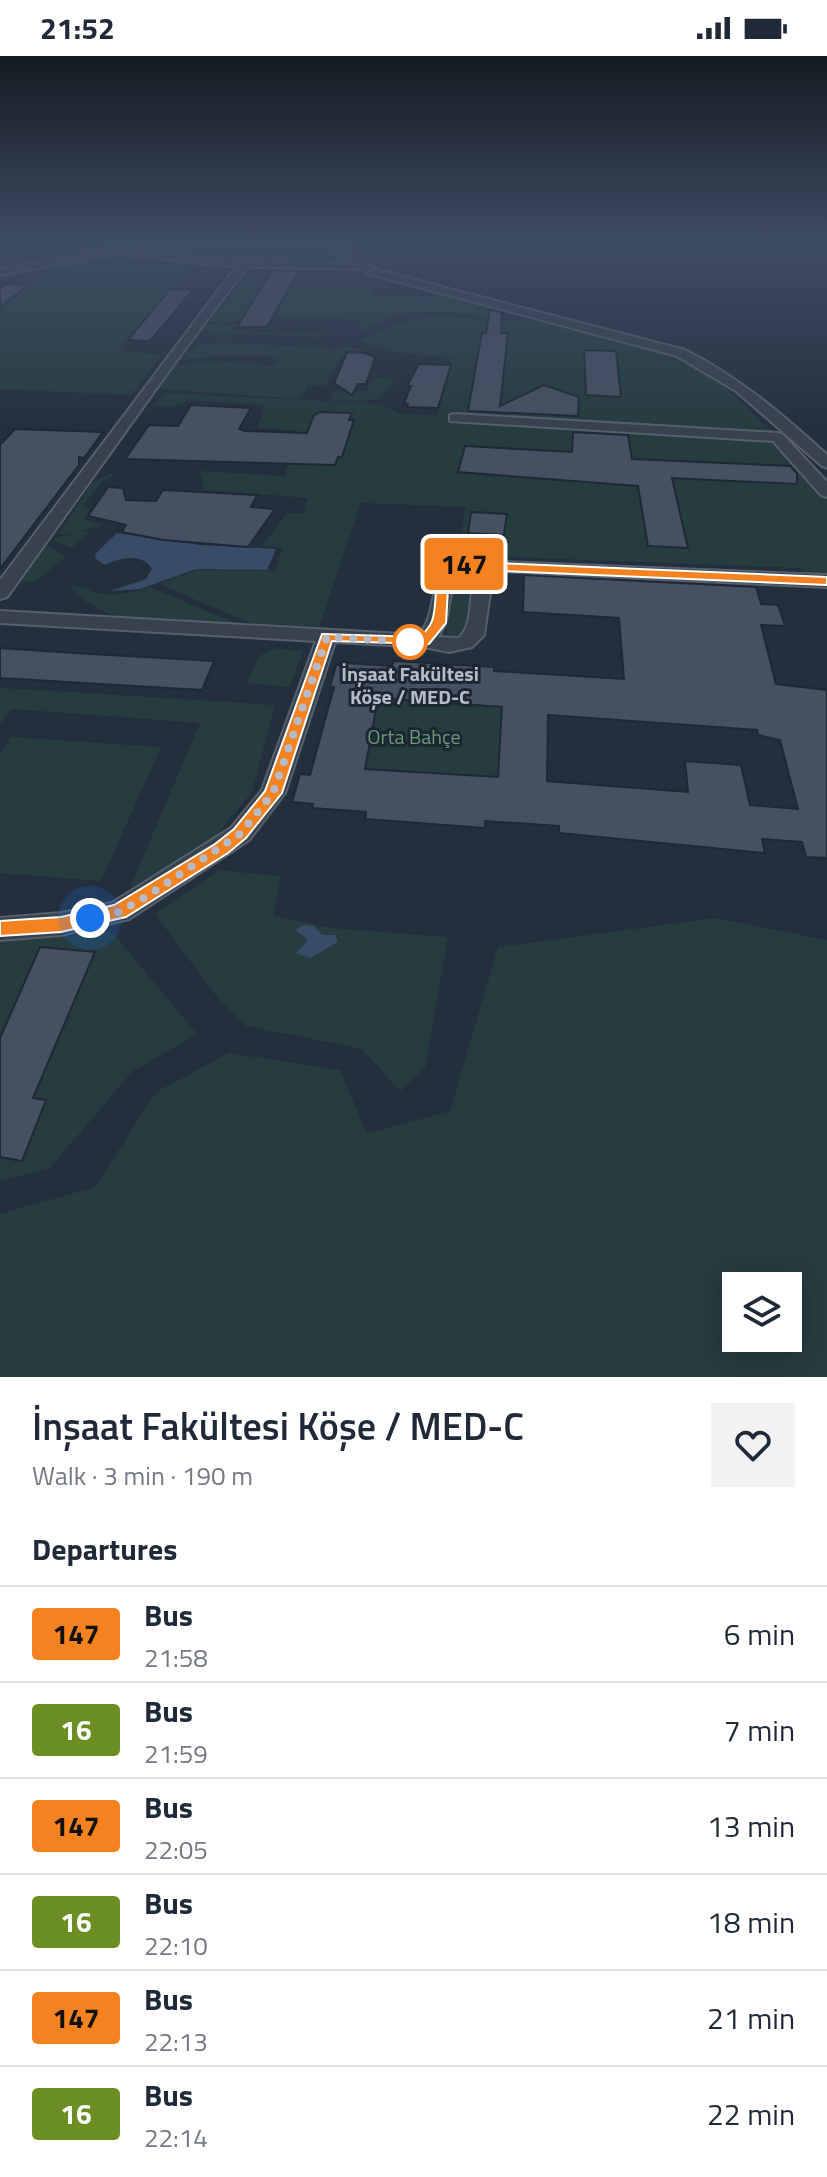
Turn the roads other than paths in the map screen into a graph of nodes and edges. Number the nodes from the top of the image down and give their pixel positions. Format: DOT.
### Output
graph roads {
  1 [pos="212,306"];
  2 [pos="497,306"];
  3 [pos="455,418"];
  4 [pos="827,463"];
  5 [pos="827,492"];
  6 [pos="492,565"];
  7 [pos="827,581"];
  8 [pos="0,593"];
  9 [pos="0,617"];
  10 [pos="327,637"];
  11 [pos="424,641"];
  12 [pos="0,929"];
  1 -- 8 [label="street"];
  2 -- 4 [label="street"];
  3 -- 5 [label="street"];
  6 -- 7 [label="street"];
  6 -- 11 [label="street"];
  6 -- 11 [label="street"];
  9 -- 10 [label="street"];
  10 -- 11 [label="street"];
  10 -- 12 [label="street"];
}
